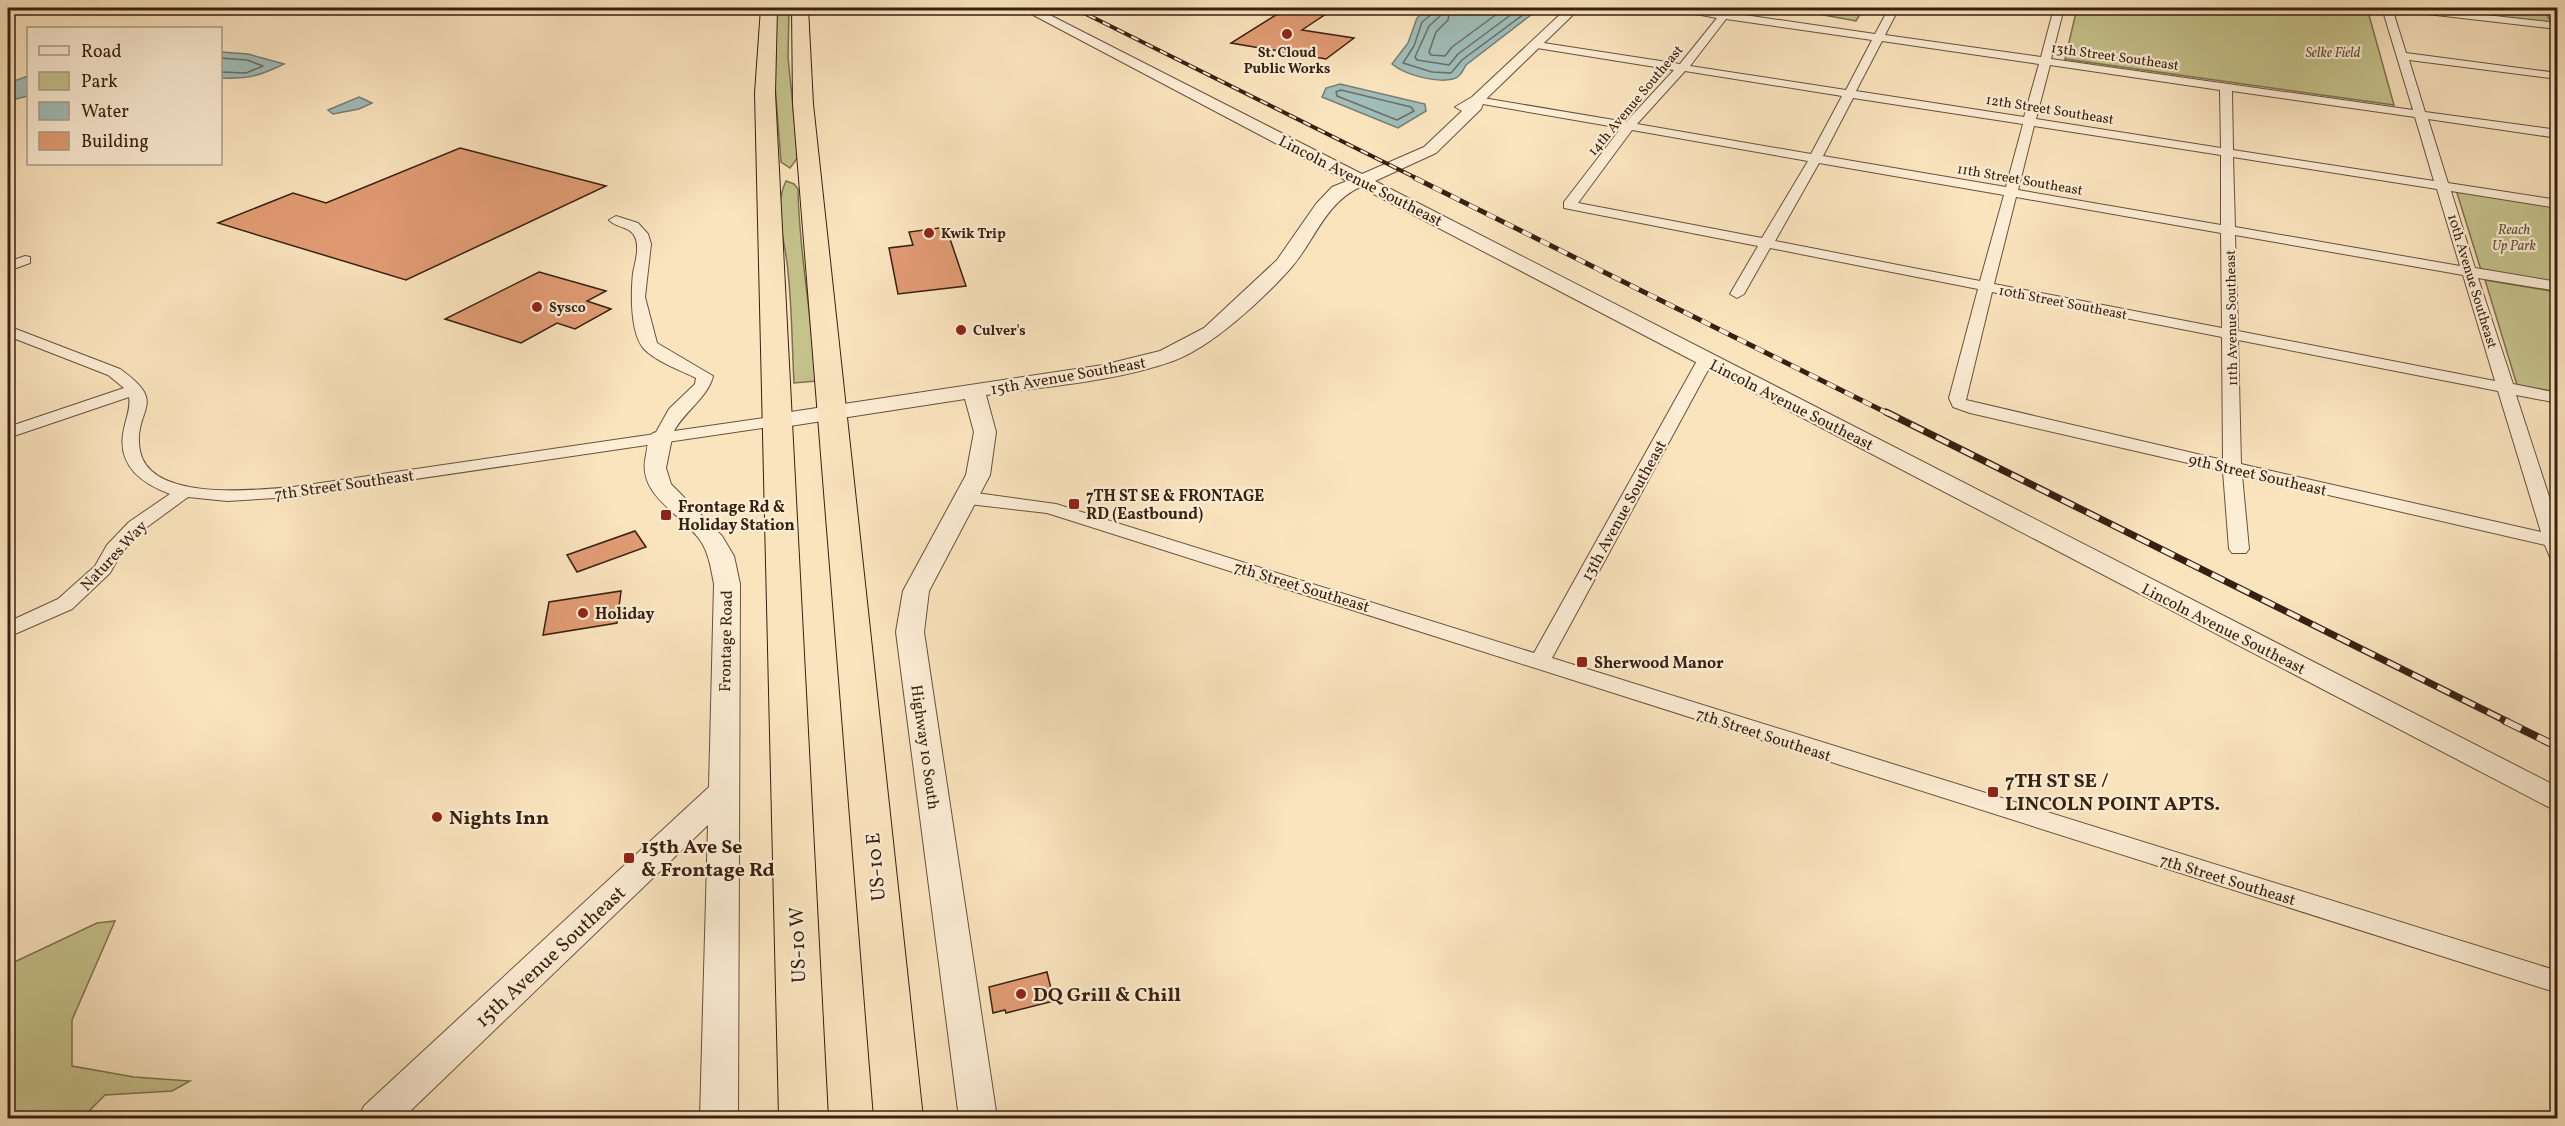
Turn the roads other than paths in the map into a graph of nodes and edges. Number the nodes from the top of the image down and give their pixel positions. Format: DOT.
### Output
graph roads {
  1 [pos="769,8"];
  2 [pos="800,8"];
  3 [pos="1027,8"];
  4 [pos="1574,8"];
  5 [pos="1669,8"];
  6 [pos="1894,8"];
  7 [pos="2059,8"];
  8 [pos="2387,8"];
  9 [pos="2401,8"];
  10 [pos="2551,8"];
  11 [pos="1724,15"];
  12 [pos="2558,18"];
  13 [pos="2558,26"];
  14 [pos="1879,37"];
  15 [pos="1537,45"];
  16 [pos="2404,56"];
  17 [pos="2045,61"];
  18 [pos="1683,67"];
  19 [pos="2558,76"];
  20 [pos="2226,86"];
  21 [pos="1850,93"];
  22 [pos="1477,100"];
  23 [pos="2422,114"];
  24 [pos="2030,121"];
  25 [pos="1629,126"];
  26 [pos="2558,134"];
  27 [pos="2228,152"];
  28 [pos="1815,159"];
  29 [pos="1360,180"];
  30 [pos="2445,186"];
  31 [pos="2012,193"];
  32 [pos="2558,204"];
  33 [pos="1569,205"];
  34 [pos="616,220"];
  35 [pos="2230,231"];
  36 [pos="1766,243"];
  37 [pos="25,261"];
  38 [pos="8,267"];
  39 [pos="2471,272"];
  40 [pos="1984,286"];
  41 [pos="2558,287"];
  42 [pos="1737,294"];
  43 [pos="8,331"];
  44 [pos="2231,334"];
  45 [pos="1706,359"];
  46 [pos="2505,388"];
  47 [pos="136,389"];
  48 [pos="974,393"];
  49 [pos="2558,398"];
  50 [pos="834,413"];
  51 [pos="777,421"];
  52 [pos="8,433"];
  53 [pos="661,438"];
  54 [pos="2232,468"];
  55 [pos="184,492"];
  56 [pos="969,498"];
  57 [pos="2556,546"];
  58 [pos="2239,549"];
  59 [pos="8,630"];
  60 [pos="1541,660"];
  61 [pos="722,793"];
  62 [pos="2558,801"];
  63 [pos="2558,982"];
  64 [pos="377,1119"];
  65 [pos="719,1119"];
  66 [pos="804,1119"];
  67 [pos="899,1119"];
  68 [pos="978,1119"];
  1 -- 51 [label="highway, US-10 W"];
  2 -- 50 [label="highway, US-10 E"];
  3 -- 29 [label="street, Lincoln Avenue Southeast"];
  4 -- 15 [label="street, 15th Avenue Southeast"];
  5 -- 11 [label="street, 13th Street Southeast"];
  6 -- 14 [label="street"];
  7 -- 17 [label="street"];
  8 -- 16 [label="street, 10th Avenue Southeast"];
  9 -- 13 [label="street"];
  10 -- 12 [label="street"];
  11 -- 14 [label="street, 13th Street Southeast"];
  11 -- 18 [label="street, 14th Avenue Southeast"];
  14 -- 17 [label="street, 13th Street Southeast"];
  14 -- 21 [label="street"];
  15 -- 18 [label="street, 12th Street Southeast"];
  15 -- 22 [label="street, 15th Avenue Southeast"];
  16 -- 19 [label="street"];
  16 -- 23 [label="street, 10th Avenue Southeast"];
  17 -- 20 [label="street, 13th Street Southeast"];
  17 -- 24 [label="street"];
  18 -- 21 [label="street, 12th Street Southeast"];
  18 -- 25 [label="street, 14th Avenue Southeast"];
  20 -- 23 [label="street, 13th Street Southeast"];
  20 -- 27 [label="street, 11th Avenue Southeast"];
  21 -- 24 [label="street, 12th Street Southeast"];
  21 -- 28 [label="street"];
  22 -- 25 [label="street, 11th Street Southeast"];
  22 -- 29 [label="street, 15th Avenue Southeast"];
  23 -- 26 [label="street, 13th Street Southeast"];
  23 -- 30 [label="street, 10th Avenue Southeast"];
  24 -- 27 [label="street, 12th Street Southeast"];
  24 -- 31 [label="street"];
  25 -- 28 [label="street, 11th Street Southeast"];
  25 -- 33 [label="street, 14th Avenue Southeast"];
  27 -- 30 [label="street, 12th Street Southeast"];
  27 -- 35 [label="street, 11th Avenue Southeast"];
  28 -- 31 [label="street, 11th Street Southeast"];
  28 -- 36 [label="street"];
  29 -- 45 [label="street, Lincoln Avenue Southeast"];
  29 -- 48 [label="street, 15th Avenue Southeast"];
  30 -- 32 [label="street, 12th Street Southeast"];
  30 -- 39 [label="street, 10th Avenue Southeast"];
  31 -- 35 [label="street, 11th Street Southeast"];
  31 -- 40 [label="street"];
  33 -- 36 [label="street, 10th Street Southeast"];
  34 -- 53 [label="street, Frontage Road"];
  35 -- 39 [label="street, 11th Street Southeast"];
  35 -- 44 [label="street, 11th Avenue Southeast"];
  36 -- 40 [label="street, 10th Street Southeast"];
  36 -- 42 [label="street"];
  37 -- 38 [label="street"];
  39 -- 41 [label="street, 11th Street Southeast"];
  39 -- 46 [label="street, 10th Avenue Southeast"];
  40 -- 44 [label="street, 10th Street Southeast"];
  40 -- 54 [label="street, 9th Street Southeast"];
  43 -- 47 [label="street"];
  44 -- 46 [label="street, 10th Street Southeast"];
  44 -- 54 [label="street, 11th Avenue Southeast"];
  45 -- 60 [label="street, 13th Avenue Southeast"];
  45 -- 62 [label="street, Lincoln Avenue Southeast"];
  46 -- 49 [label="street, 10th Street Southeast"];
  46 -- 57 [label="street, 10th Avenue Southeast"];
  47 -- 52 [label="street"];
  47 -- 55 [label="street, 7th Street Southeast"];
  48 -- 50 [label="street, 15th Avenue Southeast"];
  48 -- 56 [label="street, Highway 10 South"];
  50 -- 51 [label="street, 15th Avenue Southeast"];
  50 -- 67 [label="highway, US-10 E"];
  51 -- 53 [label="street, 7th Street Southeast"];
  51 -- 66 [label="highway, US-10 W"];
  53 -- 55 [label="street, 7th Street Southeast"];
  53 -- 61 [label="street, Frontage Road"];
  54 -- 57 [label="street, 9th Street Southeast"];
  54 -- 58 [label="street, 11th Avenue Southeast"];
  55 -- 59 [label="street, Natures Way"];
  56 -- 60 [label="street, 7th Street Southeast"];
  56 -- 68 [label="street, Highway 10 South"];
  60 -- 63 [label="street, 7th Street Southeast"];
  61 -- 64 [label="street, 15th Avenue Southeast"];
  61 -- 65 [label="street, Frontage Road"];
}
